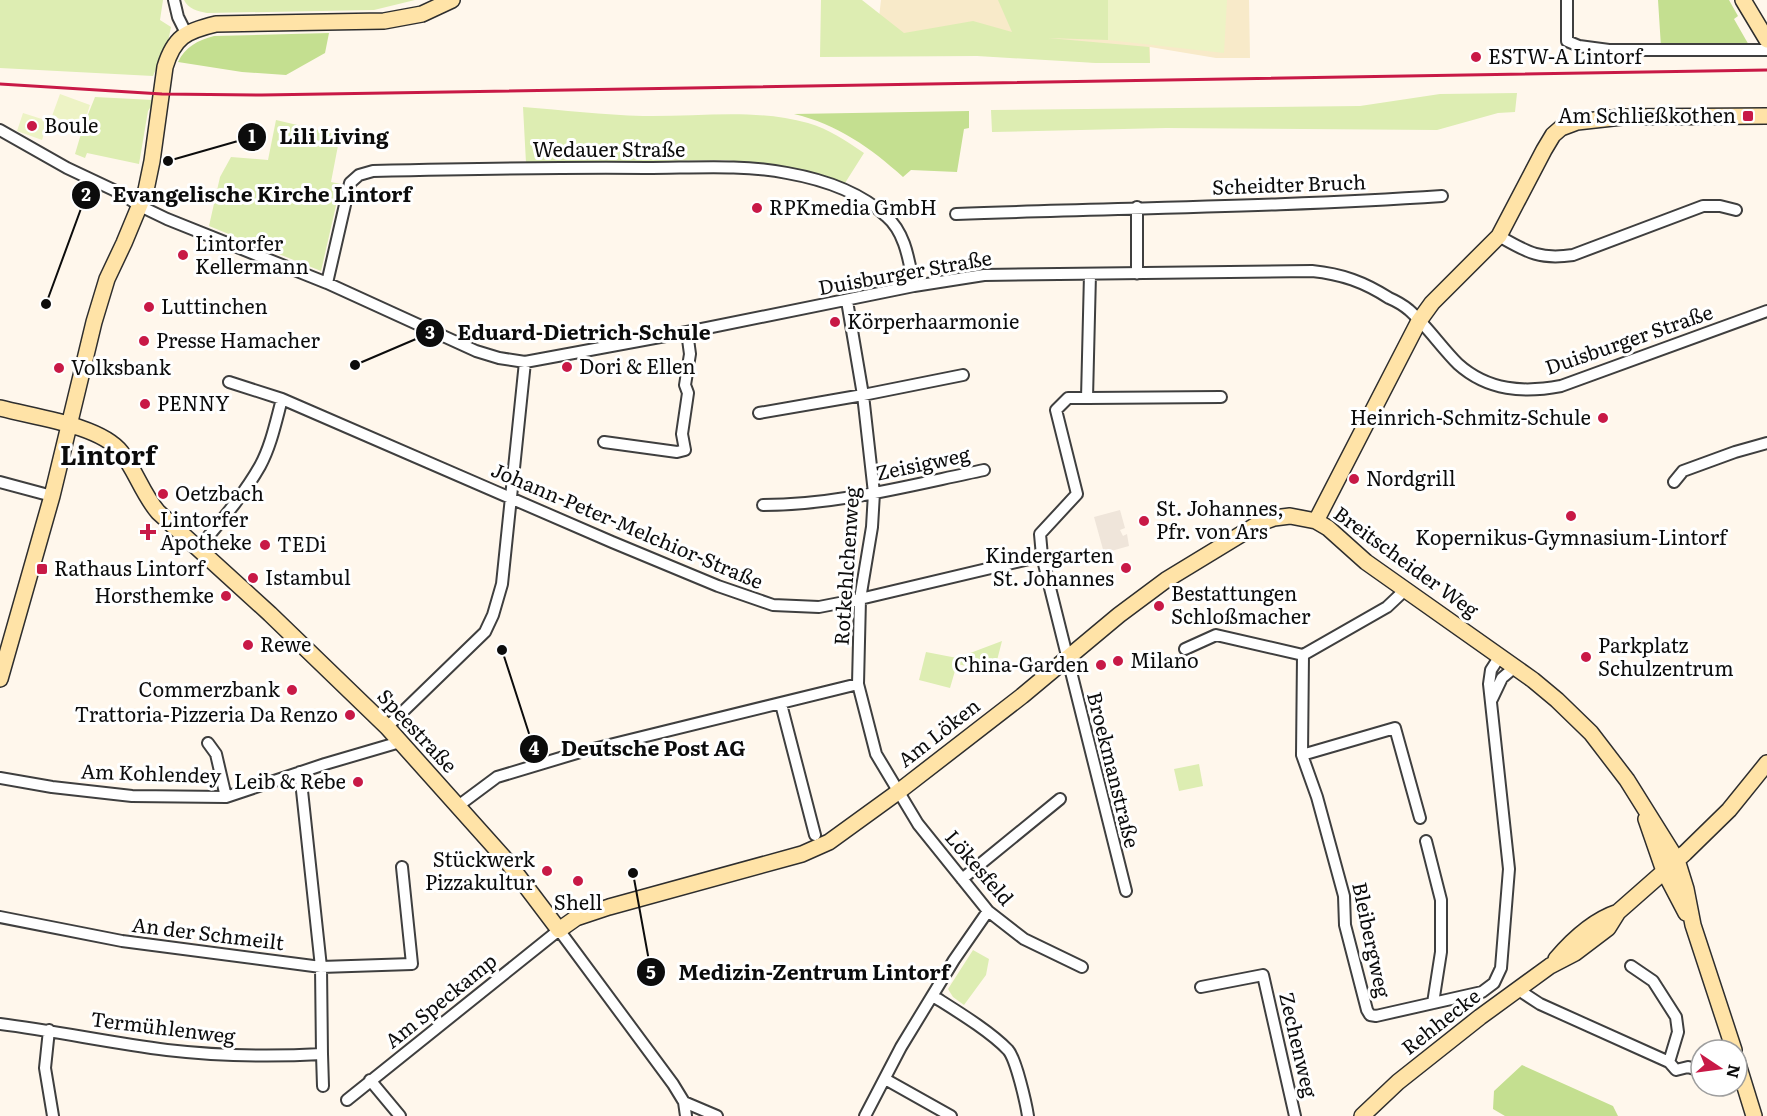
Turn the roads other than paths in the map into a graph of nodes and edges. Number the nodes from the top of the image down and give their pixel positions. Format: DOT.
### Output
graph roads {
  1 [pos="174,0"];
  2 [pos="452,0"];
  3 [pos="1567,0"];
  4 [pos="1743,0"];
  5 [pos="181,38"];
  6 [pos="1767,40"];
  7 [pos="1767,50"];
  8 [pos="1767,116"];
  9 [pos="0,130"];
  10 [pos="1442,196"];
  11 [pos="140,206"];
  12 [pos="1137,207"];
  13 [pos="1736,210"];
  14 [pos="956,214"];
  15 [pos="1499,236"];
  16 [pos="1090,274"];
  17 [pos="1137,274"];
  18 [pos="327,283"];
  19 [pos="914,286"];
  20 [pos="847,301"];
  21 [pos="1767,311"];
  22 [pos="1419,321"];
  23 [pos="687,332"];
  24 [pos="525,362"];
  25 [pos="963,375"];
  26 [pos="229,382"];
  27 [pos="863,396"];
  28 [pos="1221,397"];
  29 [pos="1087,398"];
  30 [pos="282,399"];
  31 [pos="0,408"];
  32 [pos="759,413"];
  33 [pos="69,425"];
  34 [pos="604,442"];
  35 [pos="1767,443"];
  36 [pos="984,470"];
  37 [pos="0,482"];
  38 [pos="1674,482"];
  39 [pos="874,493"];
  40 [pos="52,496"];
  41 [pos="511,498"];
  42 [pos="762,505"];
  43 [pos="1316,521"];
  44 [pos="198,549"];
  45 [pos="1042,556"];
  46 [pos="1405,590"];
  47 [pos="860,599"];
  48 [pos="1185,649"];
  49 [pos="1303,655"];
  50 [pos="1500,656"];
  51 [pos="1066,657"];
  52 [pos="1515,667"];
  53 [pos="0,679"];
  54 [pos="858,684"];
  55 [pos="1491,700"];
  56 [pos="781,704"];
  57 [pos="387,727"];
  58 [pos="400,742"];
  59 [pos="208,743"];
  60 [pos="1302,755"];
  61 [pos="1767,763"];
  62 [pos="300,772"];
  63 [pos="0,778"];
  64 [pos="898,792"];
  65 [pos="226,797"];
  66 [pos="1060,799"];
  67 [pos="1642,805"];
  68 [pos="458,806"];
  69 [pos="1420,818"];
  70 [pos="815,835"];
  71 [pos="1426,841"];
  72 [pos="1677,860"];
  73 [pos="402,867"];
  74 [pos="1664,871"];
  75 [pos="962,879"];
  76 [pos="1126,891"];
  77 [pos="1641,893"];
  78 [pos="1677,896"];
  79 [pos="988,911"];
  80 [pos="0,917"];
  81 [pos="1693,925"];
  82 [pos="559,930"];
  83 [pos="1631,966"];
  84 [pos="321,967"];
  85 [pos="1082,967"];
  86 [pos="1200,987"];
  87 [pos="1517,989"];
  88 [pos="933,996"];
  89 [pos="1433,1003"];
  90 [pos="0,1024"];
  91 [pos="49,1030"];
  92 [pos="1730,1038"];
  93 [pos="322,1054"];
  94 [pos="1669,1062"];
  95 [pos="1689,1067"];
  96 [pos="885,1079"];
  97 [pos="370,1080"];
  98 [pos="323,1086"];
  99 [pos="1748,1098"];
  100 [pos="347,1100"];
  101 [pos="684,1102"];
  102 [pos="1767,1113"];
  103 [pos="53,1116"];
  104 [pos="400,1116"];
  105 [pos="686,1116"];
  106 [pos="717,1116"];
  107 [pos="865,1116"];
  108 [pos="951,1116"];
  109 [pos="1028,1116"];
  110 [pos="1295,1116"];
  111 [pos="1362,1116"];
  112 [pos="1754,1116"];
  1 -- 5 [label="street"];
  2 -- 5 [label="street"];
  3 -- 7 [label="street"];
  4 -- 6 [label="street"];
  5 -- 11 [label="street"];
  8 -- 15 [label="street, Breitscheider Weg"];
  9 -- 11 [label="street, Duisburger Straße"];
  10 -- 12 [label="street, Scheidter Bruch"];
  11 -- 18 [label="street, Duisburger Straße"];
  11 -- 33 [label="street"];
  12 -- 14 [label="street, Scheidter Bruch"];
  12 -- 17 [label="street"];
  13 -- 15 [label="street"];
  15 -- 22 [label="street, Breitscheider Weg"];
  16 -- 17 [label="street, Duisburger Straße"];
  16 -- 19 [label="street, Duisburger Straße"];
  16 -- 29 [label="street"];
  17 -- 22 [label="street, Duisburger Straße"];
  18 -- 19 [label="street, Wedauer Straße"];
  18 -- 24 [label="street, Duisburger Straße"];
  19 -- 20 [label="street, Duisburger Straße"];
  20 -- 23 [label="street, Duisburger Straße"];
  20 -- 27 [label="street, Rotkehlchenweg"];
  21 -- 22 [label="street, Duisburger Straße"];
  22 -- 43 [label="street, Breitscheider Weg"];
  23 -- 24 [label="street, Duisburger Straße"];
  23 -- 34 [label="street"];
  24 -- 41 [label="street"];
  25 -- 27 [label="street"];
  26 -- 30 [label="street, Johann-Peter-Melchior-Straße"];
  27 -- 32 [label="street"];
  27 -- 39 [label="street, Rotkehlchenweg"];
  28 -- 29 [label="street"];
  29 -- 45 [label="street"];
  30 -- 41 [label="street, Johann-Peter-Melchior-Straße"];
  30 -- 44 [label="street"];
  31 -- 33 [label="street, Speestraße"];
  33 -- 40 [label="street"];
  33 -- 44 [label="street, Speestraße"];
  35 -- 38 [label="street"];
  36 -- 39 [label="street, Zeisigweg"];
  37 -- 40 [label="street"];
  39 -- 42 [label="street, Zeisigweg"];
  39 -- 47 [label="street, Rotkehlchenweg"];
  40 -- 53 [label="street"];
  41 -- 47 [label="street, Johann-Peter-Melchior-Straße"];
  41 -- 57 [label="street"];
  43 -- 46 [label="street, Breitscheider Weg"];
  43 -- 51 [label="street, Am Löken"];
  44 -- 57 [label="street, Speestraße"];
  45 -- 47 [label="street, Johann-Peter-Melchior-Straße"];
  45 -- 51 [label="street, Broekmanstraße"];
  46 -- 49 [label="street"];
  46 -- 50 [label="street, Breitscheider Weg"];
  47 -- 54 [label="street, Rotkehlchenweg"];
  48 -- 49 [label="street"];
  49 -- 60 [label="street, Bleibergweg"];
  50 -- 52 [label="street, Breitscheider Weg"];
  50 -- 55 [label="street, Bleibergweg"];
  51 -- 64 [label="street, Am Löken"];
  51 -- 76 [label="street, Broekmanstraße"];
  52 -- 55 [label="street"];
  52 -- 67 [label="street, Breitscheider Weg"];
  54 -- 56 [label="street"];
  54 -- 64 [label="street, Rotkehlchenweg"];
  55 -- 89 [label="street, Bleibergweg"];
  56 -- 68 [label="street"];
  56 -- 70 [label="street"];
  57 -- 58 [label="street, Speestraße"];
  58 -- 62 [label="street, Am Kohlendey"];
  58 -- 68 [label="street, Speestraße"];
  59 -- 65 [label="street"];
  60 -- 69 [label="street"];
  60 -- 89 [label="street, Bleibergweg"];
  61 -- 72 [label="street, Rehhecke"];
  62 -- 65 [label="street, Am Kohlendey"];
  62 -- 84 [label="street"];
  63 -- 65 [label="street, Am Kohlendey"];
  64 -- 75 [label="street, Lökesfeld"];
  64 -- 82 [label="street, Am Löken"];
  66 -- 75 [label="street"];
  67 -- 72 [label="street, Breitscheider Weg"];
  67 -- 74 [label="street, Breitscheider Weg"];
  68 -- 82 [label="street, Speestraße"];
  71 -- 89 [label="street"];
  72 -- 74 [label="street, Rehhecke"];
  72 -- 81 [label="street, Breitscheider Weg"];
  73 -- 84 [label="street, An der Schmeilt"];
  74 -- 77 [label="street, Rehhecke"];
  74 -- 78 [label="street, Breitscheider Weg"];
  75 -- 79 [label="street, Lökesfeld"];
  77 -- 78 [label="street"];
  77 -- 87 [label="street, Rehhecke"];
  78 -- 81 [label="street, Breitscheider Weg"];
  79 -- 85 [label="street, Lökesfeld"];
  79 -- 88 [label="street"];
  80 -- 84 [label="street, An der Schmeilt"];
  81 -- 92 [label="street, Breitscheider Weg"];
  82 -- 97 [label="street, Am Speckamp"];
  82 -- 101 [label="street, Speestraße"];
  83 -- 94 [label="street"];
  84 -- 93 [label="street"];
  86 -- 110 [label="street, Zechenweg"];
  87 -- 94 [label="street"];
  87 -- 111 [label="street, Rehhecke"];
  88 -- 96 [label="street"];
  88 -- 109 [label="street"];
  90 -- 91 [label="street, Termühlenweg"];
  91 -- 93 [label="street, Termühlenweg"];
  91 -- 103 [label="street"];
  93 -- 98 [label="street"];
  94 -- 95 [label="street"];
  96 -- 107 [label="street"];
  96 -- 108 [label="street"];
  97 -- 100 [label="street, Am Speckamp"];
  97 -- 104 [label="street"];
  99 -- 112 [label="street"];
  101 -- 105 [label="street, Speestraße"];
  101 -- 106 [label="street"];
  102 -- 112 [label="street"];
}
